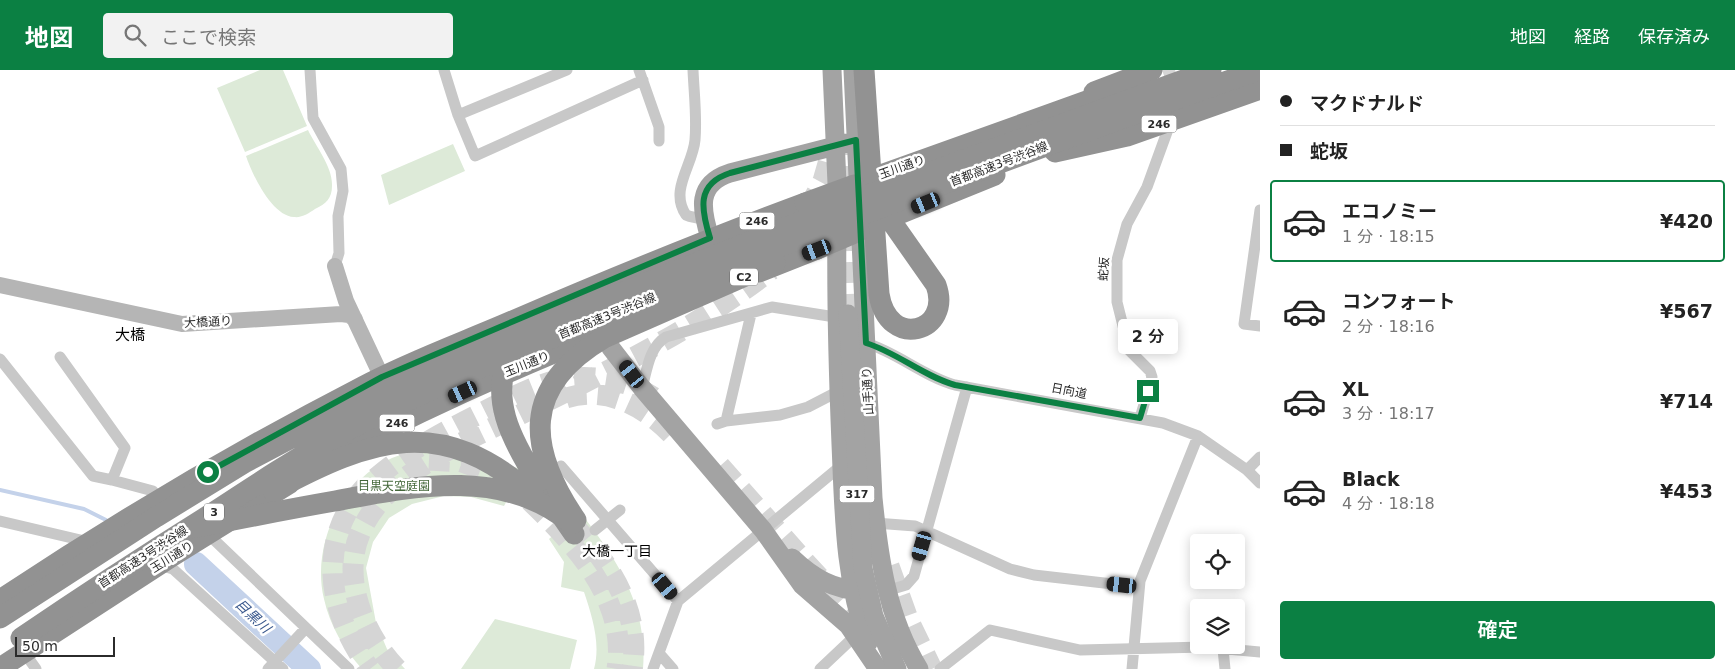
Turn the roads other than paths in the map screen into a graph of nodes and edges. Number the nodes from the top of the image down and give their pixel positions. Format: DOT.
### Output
graph roads {
  1 [pos="310,70"];
  2 [pos="444,70"];
  3 [pos="567,70"];
  4 [pos="693,70"];
  5 [pos="832,70"];
  6 [pos="853,70"];
  7 [pos="864,70"];
  8 [pos="1152,70"];
  9 [pos="1211,70"];
  10 [pos="1259,70"];
  11 [pos="641,75"];
  12 [pos="1260,89"];
  13 [pos="1112,92"];
  14 [pos="458,115"];
  15 [pos="1044,117"];
  16 [pos="1171,120"];
  17 [pos="1122,129"];
  18 [pos="1025,137"];
  19 [pos="856,140"];
  20 [pos="659,141"];
  21 [pos="835,146"];
  22 [pos="1055,152"];
  23 [pos="908,199"];
  24 [pos="1260,210"];
  25 [pos="889,218"];
  26 [pos="707,229"];
  27 [pos="335,266"];
  28 [pos="0,285"];
  29 [pos="584,290"];
  30 [pos="751,314"];
  31 [pos="842,315"];
  32 [pos="354,320"];
  33 [pos="1260,326"];
  34 [pos="604,333"];
  35 [pos="866,343"];
  36 [pos="60,357"];
  37 [pos="0,359"];
  38 [pos="382,377"];
  39 [pos="967,387"];
  40 [pos="642,388"];
  41 [pos="839,391"];
  42 [pos="1140,418"];
  43 [pos="402,420"];
  44 [pos="1198,436"];
  45 [pos="1260,457"];
  46 [pos="842,465"];
  47 [pos="562,466"];
  48 [pos="1247,470"];
  49 [pos="112,480"];
  50 [pos="1260,483"];
  51 [pos="159,501"];
  52 [pos="620,510"];
  53 [pos="0,521"];
  54 [pos="875,523"];
  55 [pos="574,526"];
  56 [pos="596,530"];
  57 [pos="763,530"];
  58 [pos="927,531"];
  59 [pos="205,535"];
  60 [pos="89,542"];
  61 [pos="165,561"];
  62 [pos="1139,587"];
  63 [pos="852,591"];
  64 [pos="886,591"];
  65 [pos="0,600"];
  66 [pos="678,601"];
  67 [pos="829,608"];
  68 [pos="857,610"];
  69 [pos="0,618"];
  70 [pos="0,627"];
  71 [pos="305,630"];
  72 [pos="51,633"];
  73 [pos="856,635"];
  74 [pos="1190,648"];
  75 [pos="1133,650"];
  76 [pos="1245,650"];
  77 [pos="1260,652"];
  78 [pos="27,653"];
  79 [pos="659,653"];
  80 [pos="0,654"];
  81 [pos="1224,654"];
  82 [pos="277,664"];
  83 [pos="0,668"];
  84 [pos="349,669"];
  85 [pos="653,669"];
  86 [pos="673,669"];
  87 [pos="820,669"];
  88 [pos="879,669"];
  89 [pos="896,669"];
  90 [pos="919,669"];
  91 [pos="940,669"];
  92 [pos="1132,669"];
  93 [pos="1225,669"];
  1 -- 27 [label="street"];
  2 -- 14 [label="street"];
  3 -- 14 [label="street"];
  4 -- 26 [label="street"];
  5 -- 21 [label="main road, 317"];
  6 -- 19 [label="main road, 山手通り / 317"];
  7 -- 25 [label="highway"];
  8 -- 15 [label="highway, 246"];
  9 -- 18 [label="highway, 首都高速3号渋谷線 / 3, bridge"];
  10 -- 23 [label="highway, 首都高速3号渋谷線 / 3, bridge"];
  11 -- 14 [label="street"];
  11 -- 20 [label="street"];
  12 -- 16 [label="highway, 246"];
  13 -- 15 [label="highway, 玉川通り / 246"];
  15 -- 26 [label="highway, 玉川通り / 246, bridge"];
  16 -- 22 [label="highway, 246"];
  16 -- 42 [label="street, 蛇坂"];
  17 -- 22 [label="highway, 玉川通り / 246"];
  18 -- 55 [label="highway, bridge"];
  18 -- 69 [label="highway, 首都高速3号渋谷線 / 3, bridge"];
  19 -- 21 [label="main road"];
  19 -- 35 [label="main road, 山手通り / 317"];
  21 -- 26 [label="main road"];
  21 -- 31 [label="main road, 317"];
  22 -- 25 [label="highway, 玉川通り / 246"];
  23 -- 55 [label="highway, C2, bridge"];
  23 -- 78 [label="highway, 首都高速3号渋谷線 / 3, bridge"];
  24 -- 33 [label="street"];
  25 -- 34 [label="highway, 玉川通り / 246, bridge"];
  26 -- 29 [label="highway, 玉川通り / 246"];
  27 -- 32 [label="street"];
  28 -- 32 [label="street, 大橋通り"];
  29 -- 34 [label="main road"];
  29 -- 38 [label="highway, 玉川通り / 246"];
  30 -- 31 [label="street"];
  30 -- 40 [label="street"];
  30 -- 41 [label="street"];
  31 -- 41 [label="main road"];
  31 -- 89 [label="main road, 317, bridge"];
  32 -- 38 [label="street"];
  34 -- 40 [label="main road"];
  34 -- 43 [label="highway, 玉川通り / 246"];
  35 -- 39 [label="street, 日向道"];
  35 -- 54 [label="main road, 山手通り / 317"];
  36 -- 49 [label="street"];
  37 -- 49 [label="street"];
  38 -- 43 [label="street"];
  38 -- 51 [label="highway, 玉川通り / 246"];
  39 -- 42 [label="street, 日向道"];
  39 -- 58 [label="street"];
  40 -- 57 [label="main road"];
  41 -- 46 [label="main road"];
  42 -- 44 [label="street, 日向道"];
  43 -- 59 [label="highway, 玉川通り / 246"];
  44 -- 48 [label="street, 日向道"];
  44 -- 62 [label="street"];
  45 -- 48 [label="street"];
  46 -- 57 [label="street"];
  46 -- 63 [label="main road"];
  47 -- 66 [label="street"];
  48 -- 50 [label="street, 日向道"];
  49 -- 51 [label="street"];
  51 -- 60 [label="highway, 玉川通り / 246"];
  52 -- 56 [label="street, bridge"];
  53 -- 60 [label="street"];
  54 -- 58 [label="street"];
  54 -- 64 [label="main road, 山手通り / 317"];
  55 -- 70 [label="highway, bridge"];
  55 -- 78 [label="highway, bridge"];
  57 -- 63 [label="main road"];
  57 -- 66 [label="street"];
  57 -- 67 [label="main road"];
  58 -- 62 [label="street"];
  58 -- 64 [label="street"];
  59 -- 61 [label="highway, 玉川通り / 246"];
  59 -- 71 [label="street"];
  60 -- 65 [label="highway, 玉川通り / 246"];
  61 -- 72 [label="highway, 玉川通り / 246"];
  61 -- 82 [label="street"];
  62 -- 75 [label="street"];
  63 -- 64 [label="main road"];
  63 -- 68 [label="main road"];
  64 -- 68 [label="main road"];
  64 -- 90 [label="main road, 山手通り / 317"];
  66 -- 79 [label="street"];
  67 -- 68 [label="main road"];
  67 -- 73 [label="main road"];
  68 -- 88 [label="main road"];
  71 -- 82 [label="street"];
  71 -- 84 [label="street"];
  72 -- 78 [label="highway, 玉川通り / 246"];
  72 -- 80 [label="highway"];
  73 -- 87 [label="street"];
  73 -- 88 [label="main road"];
  74 -- 75 [label="street"];
  75 -- 91 [label="street"];
  75 -- 92 [label="street"];
  76 -- 77 [label="street"];
  78 -- 80 [label="highway, 首都高速3号渋谷線 / 3"];
  78 -- 83 [label="highway, 玉川通り / 246"];
  79 -- 85 [label="street"];
  79 -- 86 [label="street"];
  81 -- 93 [label="street"];
}
